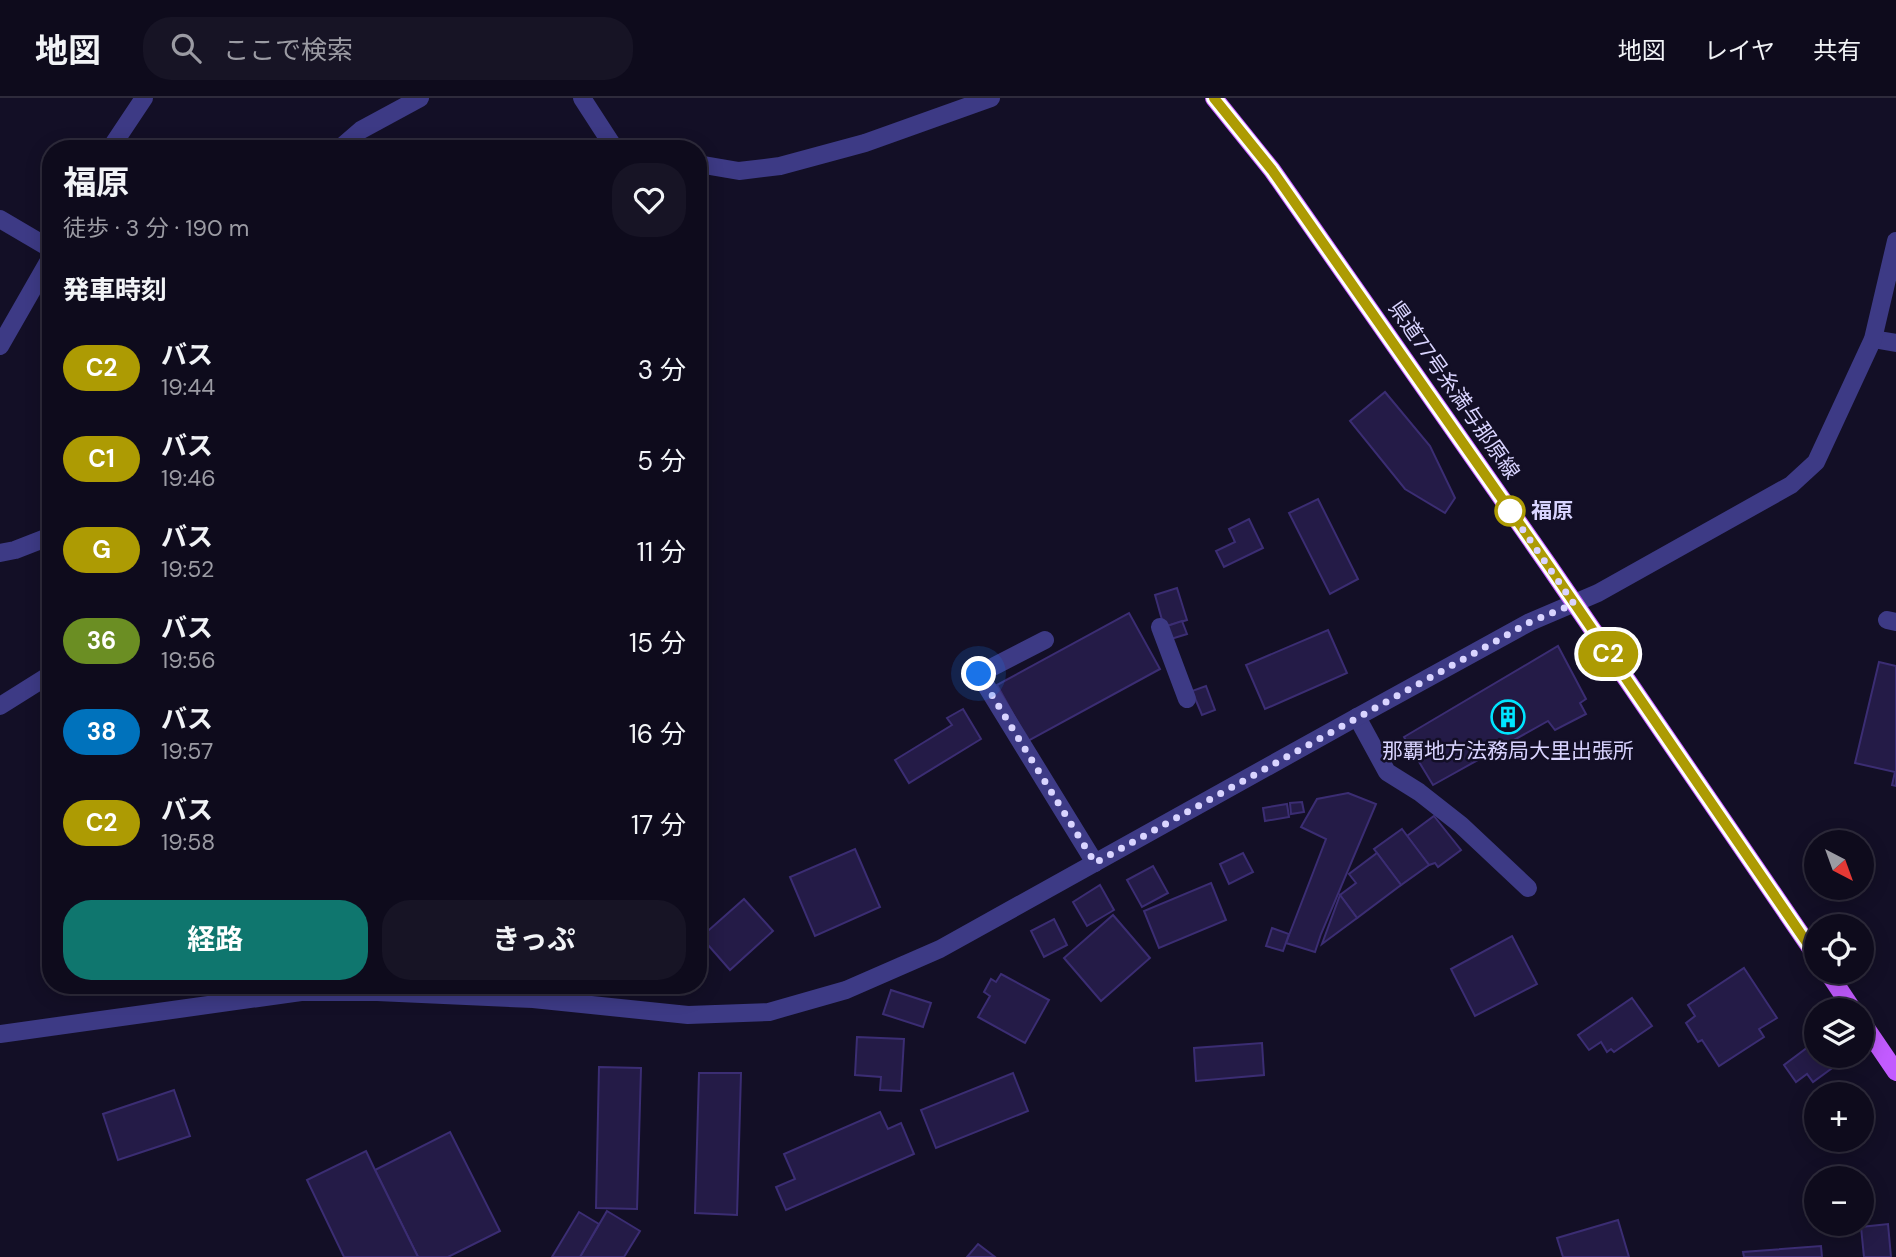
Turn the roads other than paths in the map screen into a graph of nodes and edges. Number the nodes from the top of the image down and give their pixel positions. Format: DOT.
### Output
graph roads {
  1 [pos="144,98"];
  2 [pos="420,98"];
  3 [pos="582,98"];
  4 [pos="991,98"];
  5 [pos="1214,98"];
  6 [pos="116,140"];
  7 [pos="350,140"];
  8 [pos="610,140"];
  9 [pos="707,166"];
  10 [pos="0,219"];
  11 [pos="1896,241"];
  12 [pos="42,245"];
  13 [pos="42,273"];
  14 [pos="1873,339"];
  15 [pos="1896,344"];
  16 [pos="0,346"];
  17 [pos="42,540"];
  18 [pos="0,553"];
  19 [pos="1574,604"];
  20 [pos="1160,627"];
  21 [pos="1045,640"];
  22 [pos="42,680"];
  23 [pos="1188,699"];
  24 [pos="0,706"];
  25 [pos="1357,717"];
  26 [pos="1095,863"];
  27 [pos="1528,888"];
  28 [pos="1804,939"];
  29 [pos="287,994"];
  30 [pos="422,994"];
  31 [pos="0,1034"];
  32 [pos="1874,1040"];
  33 [pos="1896,1072"];
  1 -- 6 [label="street"];
  2 -- 7 [label="street"];
  3 -- 8 [label="street"];
  4 -- 9 [label="street"];
  5 -- 19 [label="main road, 県道77号糸満与那原線"];
  10 -- 12 [label="street"];
  11 -- 14 [label="street"];
  13 -- 16 [label="street"];
  14 -- 15 [label="street"];
  14 -- 19 [label="street"];
  17 -- 18 [label="street"];
  19 -- 25 [label="street"];
  19 -- 28 [label="main road, 県道77号糸満与那原線"];
  20 -- 23 [label="street"];
  21 -- 26 [label="street"];
  22 -- 24 [label="street"];
  25 -- 26 [label="street"];
  25 -- 27 [label="street"];
  26 -- 30 [label="street"];
  29 -- 31 [label="street"];
  32 -- 33 [label="main road"];
}
